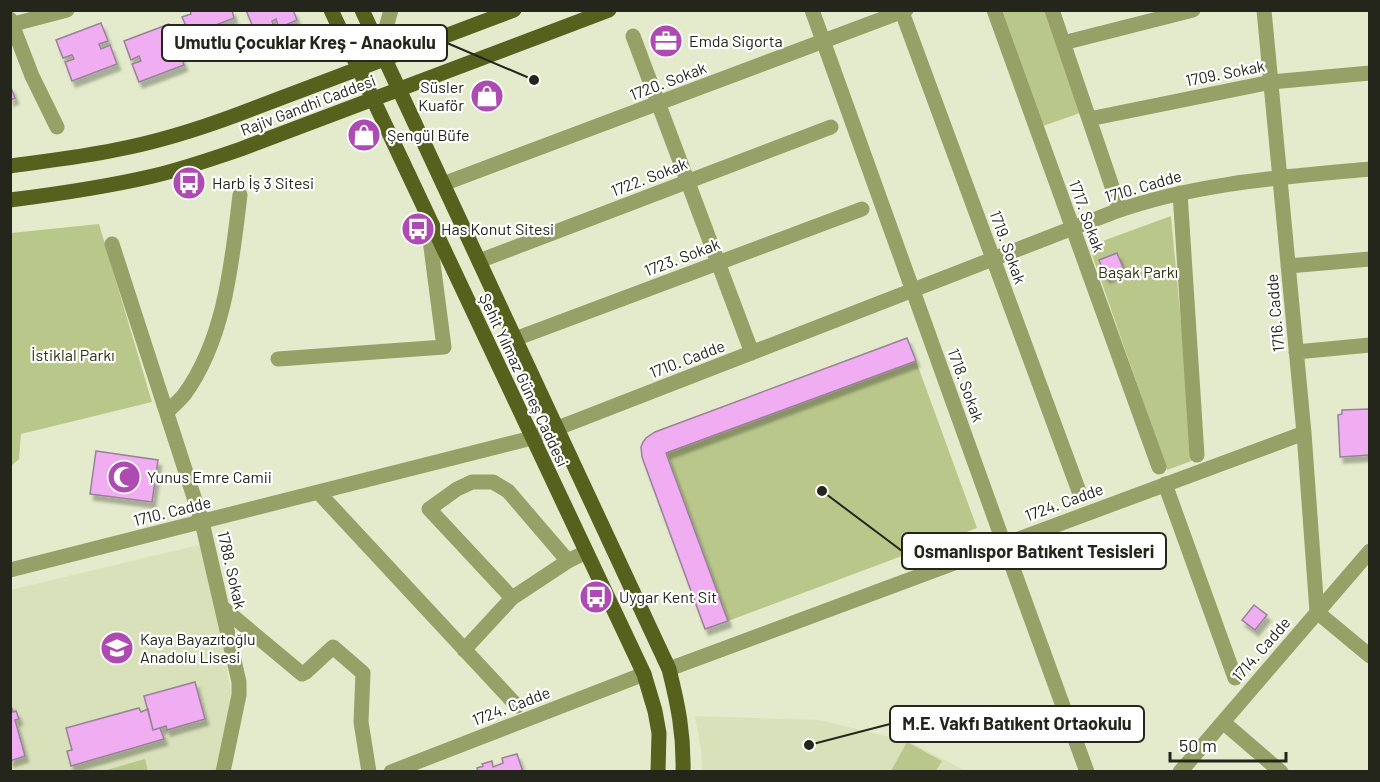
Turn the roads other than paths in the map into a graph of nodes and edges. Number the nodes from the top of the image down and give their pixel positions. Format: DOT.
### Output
graph roads {
  1 [pos="67,10"];
  2 [pos="331,10"];
  3 [pos="362,10"];
  4 [pos="391,10"];
  5 [pos="514,10"];
  6 [pos="609,10"];
  7 [pos="812,10"];
  8 [pos="994,10"];
  9 [pos="1052,10"];
  10 [pos="1193,10"];
  11 [pos="1264,10"];
  12 [pos="904,11"];
  13 [pos="11,23"];
  14 [pos="633,36"];
  15 [pos="823,42"];
  16 [pos="1063,43"];
  17 [pos="383,54"];
  18 [pos="358,69"];
  19 [pos="1370,73"];
  20 [pos="1271,82"];
  21 [pos="399,90"];
  22 [pos="372,100"];
  23 [pos="659,104"];
  24 [pos="1089,119"];
  25 [pos="57,127"];
  26 [pos="831,127"];
  27 [pos="10,166"];
  28 [pos="1370,169"];
  29 [pos="1280,178"];
  30 [pos="688,182"];
  31 [pos="443,184"];
  32 [pos="1180,192"];
  33 [pos="240,195"];
  34 [pos="10,200"];
  35 [pos="862,209"];
  36 [pos="1120,210"];
  37 [pos="427,216"];
  38 [pos="1073,228"];
  39 [pos="112,244"];
  40 [pos="1370,258"];
  41 [pos="993,259"];
  42 [pos="479,261"];
  43 [pos="718,263"];
  44 [pos="1288,266"];
  45 [pos="912,290"];
  46 [pos="515,339"];
  47 [pos="1370,345"];
  48 [pos="1296,352"];
  49 [pos="752,353"];
  50 [pos="278,359"];
  51 [pos="167,411"];
  52 [pos="557,429"];
  53 [pos="1304,433"];
  54 [pos="532,438"];
  55 [pos="1197,455"];
  56 [pos="1159,467"];
  57 [pos="1165,484"];
  58 [pos="318,492"];
  59 [pos="1080,494"];
  60 [pos="202,522"];
  61 [pos="1004,544"];
  62 [pos="1370,551"];
  63 [pos="586,552"];
  64 [pos="568,561"];
  65 [pos="10,570"];
  66 [pos="512,598"];
  67 [pos="223,608"];
  68 [pos="1317,612"];
  69 [pos="464,650"];
  70 [pos="1370,656"];
  71 [pos="669,669"];
  72 [pos="644,674"];
  73 [pos="1235,678"];
  74 [pos="517,706"];
  75 [pos="1223,722"];
  76 [pos="223,771"];
  77 [pos="369,771"];
  78 [pos="391,771"];
  79 [pos="658,771"];
  80 [pos="683,771"];
  81 [pos="1087,771"];
  82 [pos="1180,771"];
  83 [pos="1281,771"];
  1 -- 13 [label="street"];
  2 -- 18 [label="main road, Şehit Yılmaz Güneş Caddesi"];
  3 -- 17 [label="main road, Şehit Yılmaz Güneş Caddesi"];
  4 -- 17 [label="street"];
  5 -- 17 [label="main road, Rajiv Gandhi Caddesi"];
  6 -- 21 [label="main road, Rajiv Gandhi Caddesi"];
  7 -- 15 [label="street, 1718. Sokak"];
  8 -- 38 [label="street, 1717. Sokak"];
  9 -- 16 [label="street, 1717. Sokak"];
  10 -- 16 [label="street"];
  11 -- 20 [label="street, 1716. Cadde"];
  12 -- 15 [label="street, 1720. Sokak"];
  12 -- 41 [label="street, 1719. Sokak"];
  13 -- 25 [label="street"];
  14 -- 23 [label="street"];
  15 -- 23 [label="street, 1720. Sokak"];
  15 -- 45 [label="street, 1718. Sokak"];
  16 -- 24 [label="street, 1717. Sokak"];
  17 -- 18 [label="main road, Rajiv Gandhi Caddesi"];
  17 -- 21 [label="main road, Şehit Yılmaz Güneş Caddesi"];
  18 -- 22 [label="main road, Şehit Yılmaz Güneş Caddesi"];
  18 -- 27 [label="main road, Rajiv Gandhi Caddesi"];
  19 -- 20 [label="street, 1709. Sokak"];
  20 -- 24 [label="street, 1709. Sokak"];
  20 -- 29 [label="street, 1716. Cadde"];
  21 -- 22 [label="main road, Rajiv Gandhi Caddesi"];
  21 -- 31 [label="main road, Şehit Yılmaz Güneş Caddesi"];
  22 -- 34 [label="main road, Rajiv Gandhi Caddesi"];
  22 -- 37 [label="main road, Şehit Yılmaz Güneş Caddesi"];
  23 -- 30 [label="street"];
  23 -- 31 [label="street, 1720. Sokak"];
  24 -- 36 [label="street, 1717. Sokak"];
  26 -- 30 [label="street, 1722. Sokak"];
  28 -- 29 [label="street, 1710. Cadde"];
  29 -- 32 [label="street, 1710. Cadde"];
  29 -- 44 [label="street, 1716. Cadde"];
  30 -- 42 [label="street, 1722. Sokak"];
  30 -- 43 [label="street"];
  31 -- 42 [label="main road, Şehit Yılmaz Güneş Caddesi"];
  32 -- 36 [label="street, 1710. Cadde"];
  32 -- 55 [label="street"];
  33 -- 51 [label="street"];
  35 -- 43 [label="street, 1723. Sokak"];
  36 -- 38 [label="street, 1710. Cadde"];
  37 -- 50 [label="street"];
  37 -- 54 [label="main road, Şehit Yılmaz Güneş Caddesi"];
  38 -- 41 [label="street, 1710. Cadde"];
  38 -- 56 [label="street, 1717. Sokak"];
  39 -- 51 [label="street, 1788. Sokak"];
  40 -- 44 [label="street"];
  41 -- 45 [label="street, 1710. Cadde"];
  41 -- 59 [label="street, 1719. Sokak"];
  42 -- 46 [label="main road, Şehit Yılmaz Güneş Caddesi"];
  43 -- 46 [label="street, 1723. Sokak"];
  43 -- 49 [label="street"];
  44 -- 48 [label="street, 1716. Cadde"];
  45 -- 49 [label="street, 1710. Cadde"];
  45 -- 61 [label="street, 1718. Sokak"];
  46 -- 52 [label="main road, Şehit Yılmaz Güneş Caddesi"];
  47 -- 48 [label="street"];
  48 -- 53 [label="street, 1716. Cadde"];
  49 -- 52 [label="street, 1710. Cadde"];
  51 -- 60 [label="street, 1788. Sokak"];
  52 -- 54 [label="street, 1710. Cadde"];
  52 -- 71 [label="main road, Şehit Yılmaz Güneş Caddesi"];
  53 -- 57 [label="street, 1724. Cadde"];
  53 -- 68 [label="street, 1716. Cadde"];
  54 -- 58 [label="street, 1710. Cadde"];
  54 -- 63 [label="main road, Şehit Yılmaz Güneş Caddesi"];
  57 -- 61 [label="street, 1724. Cadde"];
  57 -- 73 [label="street"];
  58 -- 60 [label="street, 1710. Cadde"];
  58 -- 69 [label="street"];
  60 -- 65 [label="street, 1710. Cadde"];
  60 -- 67 [label="street, 1788. Sokak"];
  61 -- 71 [label="street, 1724. Cadde"];
  61 -- 81 [label="street, 1718. Sokak"];
  62 -- 68 [label="street, 1714. Cadde"];
  63 -- 64 [label="street"];
  63 -- 72 [label="main road, Şehit Yılmaz Güneş Caddesi"];
  64 -- 66 [label="street"];
  64 -- 66 [label="street"];
  66 -- 69 [label="street"];
  67 -- 76 [label="street, 1788. Sokak"];
  67 -- 77 [label="street"];
  68 -- 70 [label="street"];
  68 -- 75 [label="street, 1714. Cadde"];
  69 -- 74 [label="street"];
  71 -- 80 [label="main road, Şehit Yılmaz Güneş Caddesi"];
  72 -- 78 [label="street, 1724. Cadde"];
  72 -- 79 [label="main road, Şehit Yılmaz Güneş Caddesi"];
  75 -- 82 [label="street, 1714. Cadde"];
  75 -- 83 [label="street"];
}
